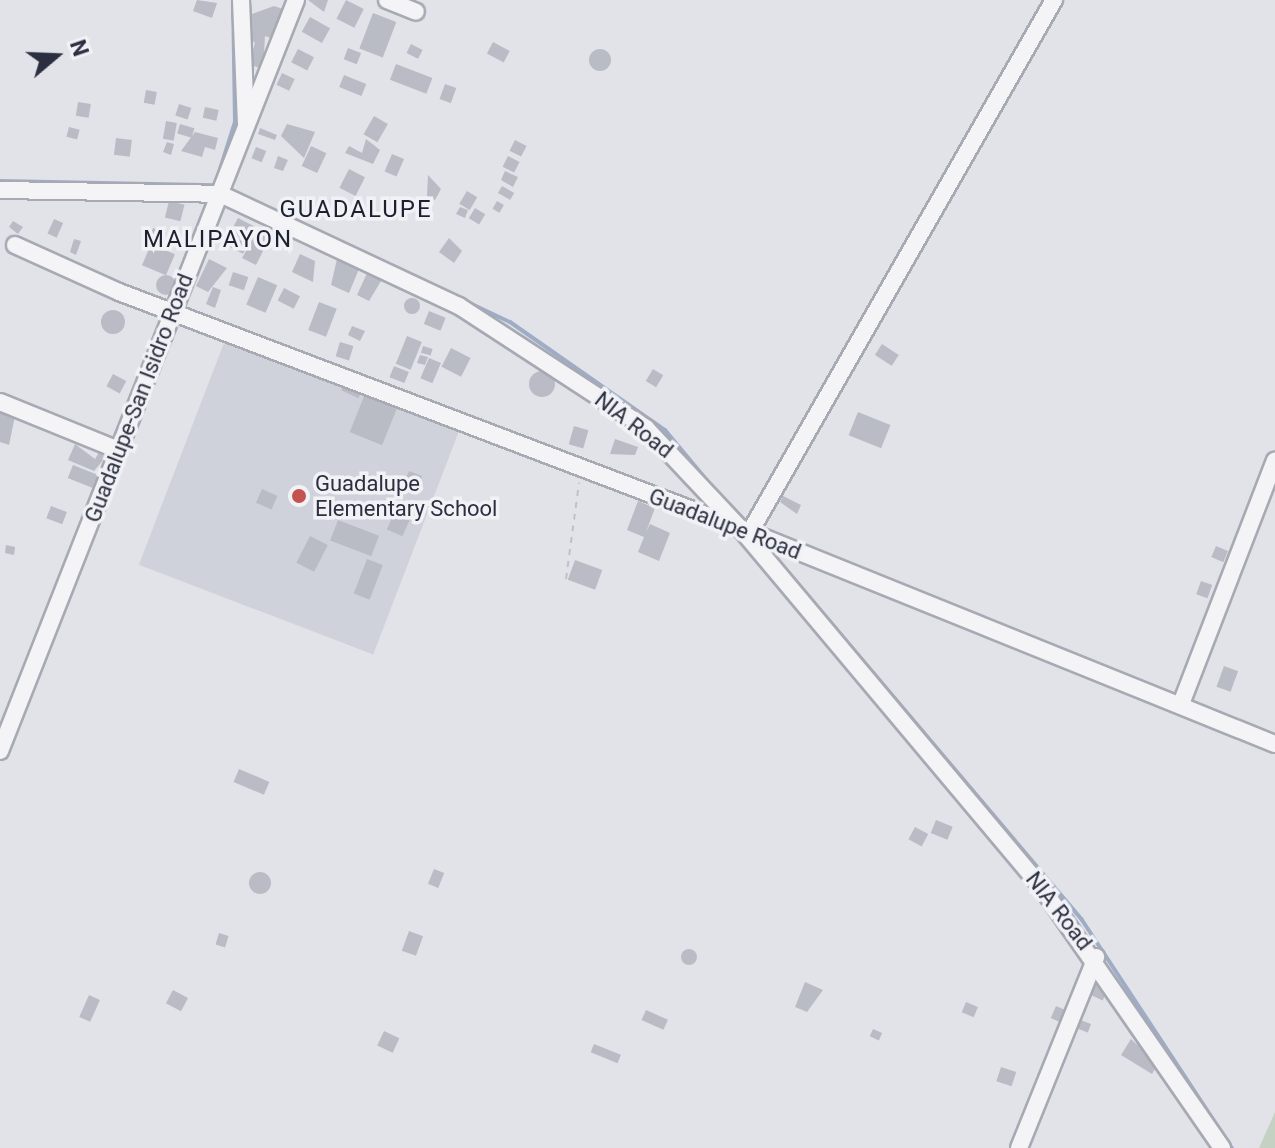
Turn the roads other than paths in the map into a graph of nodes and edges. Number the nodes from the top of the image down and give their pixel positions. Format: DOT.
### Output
graph roads {
  1 [pos="241,0"];
  2 [pos="296,0"];
  3 [pos="387,0"];
  4 [pos="1054,0"];
  5 [pos="416,12"];
  6 [pos="246,125"];
  7 [pos="0,190"];
  8 [pos="220,194"];
  9 [pos="15,245"];
  10 [pos="173,310"];
  11 [pos="0,402"];
  12 [pos="118,450"];
  13 [pos="1275,461"];
  14 [pos="745,530"];
  15 [pos="1181,704"];
  16 [pos="1275,744"];
  17 [pos="0,751"];
  18 [pos="1096,957"];
  19 [pos="1019,1148"];
  20 [pos="1222,1148"];
  1 -- 6 [label="street"];
  2 -- 6 [label="street, Guadalupe-San Isidro Road"];
  3 -- 5 [label="street"];
  4 -- 14 [label="street"];
  6 -- 8 [label="street, Guadalupe-San Isidro Road"];
  7 -- 8 [label="street, NIA Road"];
  8 -- 10 [label="street, Guadalupe-San Isidro Road"];
  8 -- 14 [label="street, NIA Road"];
  9 -- 10 [label="street, Guadalupe Road"];
  10 -- 12 [label="street, Guadalupe-San Isidro Road"];
  10 -- 14 [label="street, Guadalupe Road"];
  11 -- 12 [label="street"];
  12 -- 17 [label="street, Guadalupe-San Isidro Road"];
  13 -- 15 [label="street"];
  14 -- 15 [label="street, Guadalupe Road"];
  14 -- 18 [label="street, NIA Road"];
  15 -- 16 [label="street, Guadalupe Road"];
  18 -- 19 [label="street"];
  18 -- 20 [label="street, NIA Road"];
}
